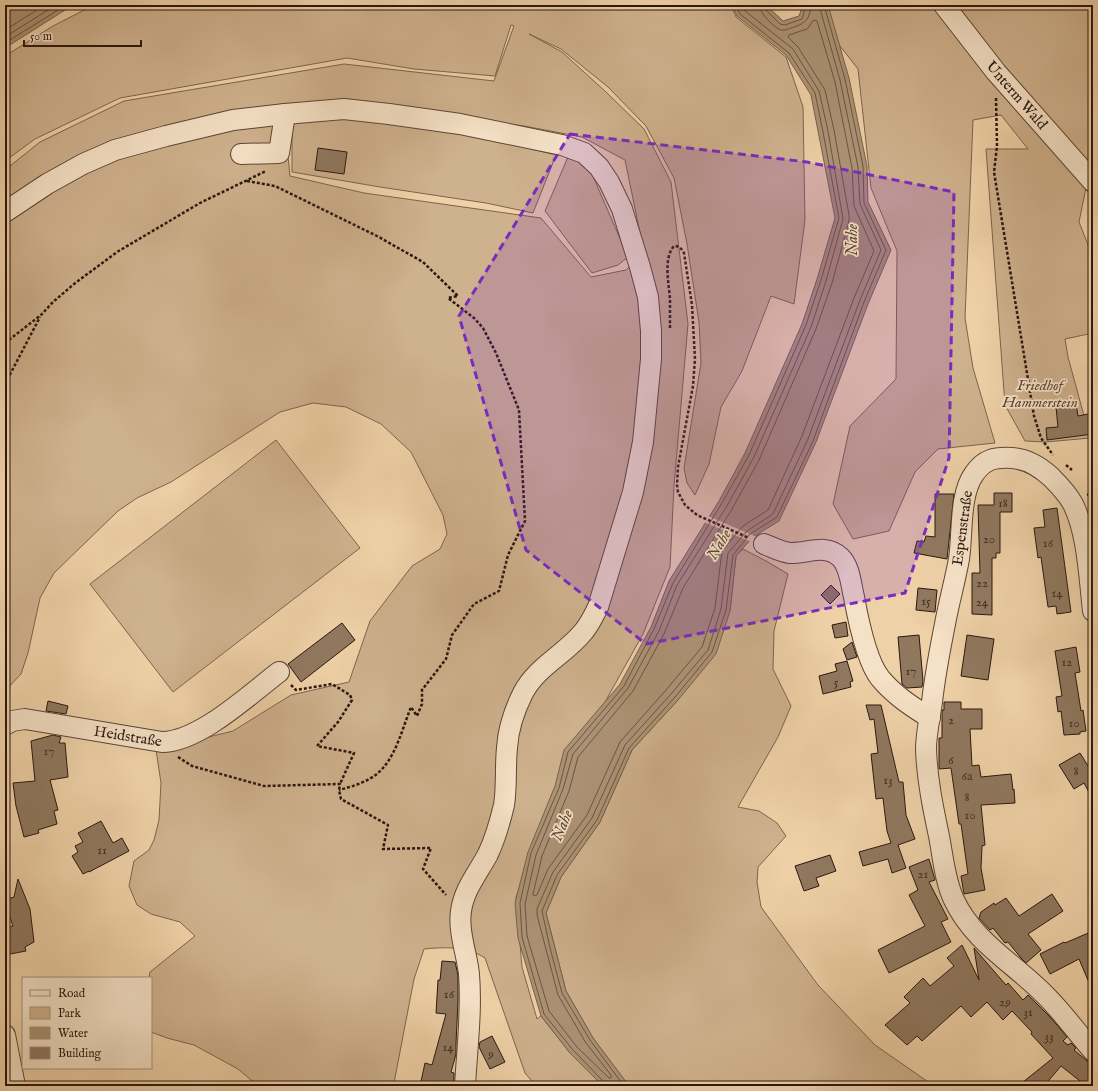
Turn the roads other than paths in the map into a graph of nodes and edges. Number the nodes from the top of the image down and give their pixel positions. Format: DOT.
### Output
graph roads {
  1 [pos="944,5"];
  2 [pos="285,114"];
  3 [pos="241,154"];
  4 [pos="1093,182"];
  5 [pos="5,212"];
  6 [pos="764,544"];
  7 [pos="1093,611"];
  8 [pos="279,672"];
  9 [pos="930,718"];
  10 [pos="5,725"];
  11 [pos="5,1035"];
  12 [pos="1093,1051"];
  13 [pos="15,1086"];
  14 [pos="464,1086"];
  1 -- 4 [label="street, Unterm Wald"];
  2 -- 3 [label="street"];
  2 -- 5 [label="street"];
  2 -- 14 [label="street"];
  6 -- 9 [label="street"];
  7 -- 9 [label="street, Espenstraße"];
  8 -- 10 [label="street, Heidstraße"];
  9 -- 12 [label="street, Espenstraße"];
  11 -- 13 [label="street"];
}
